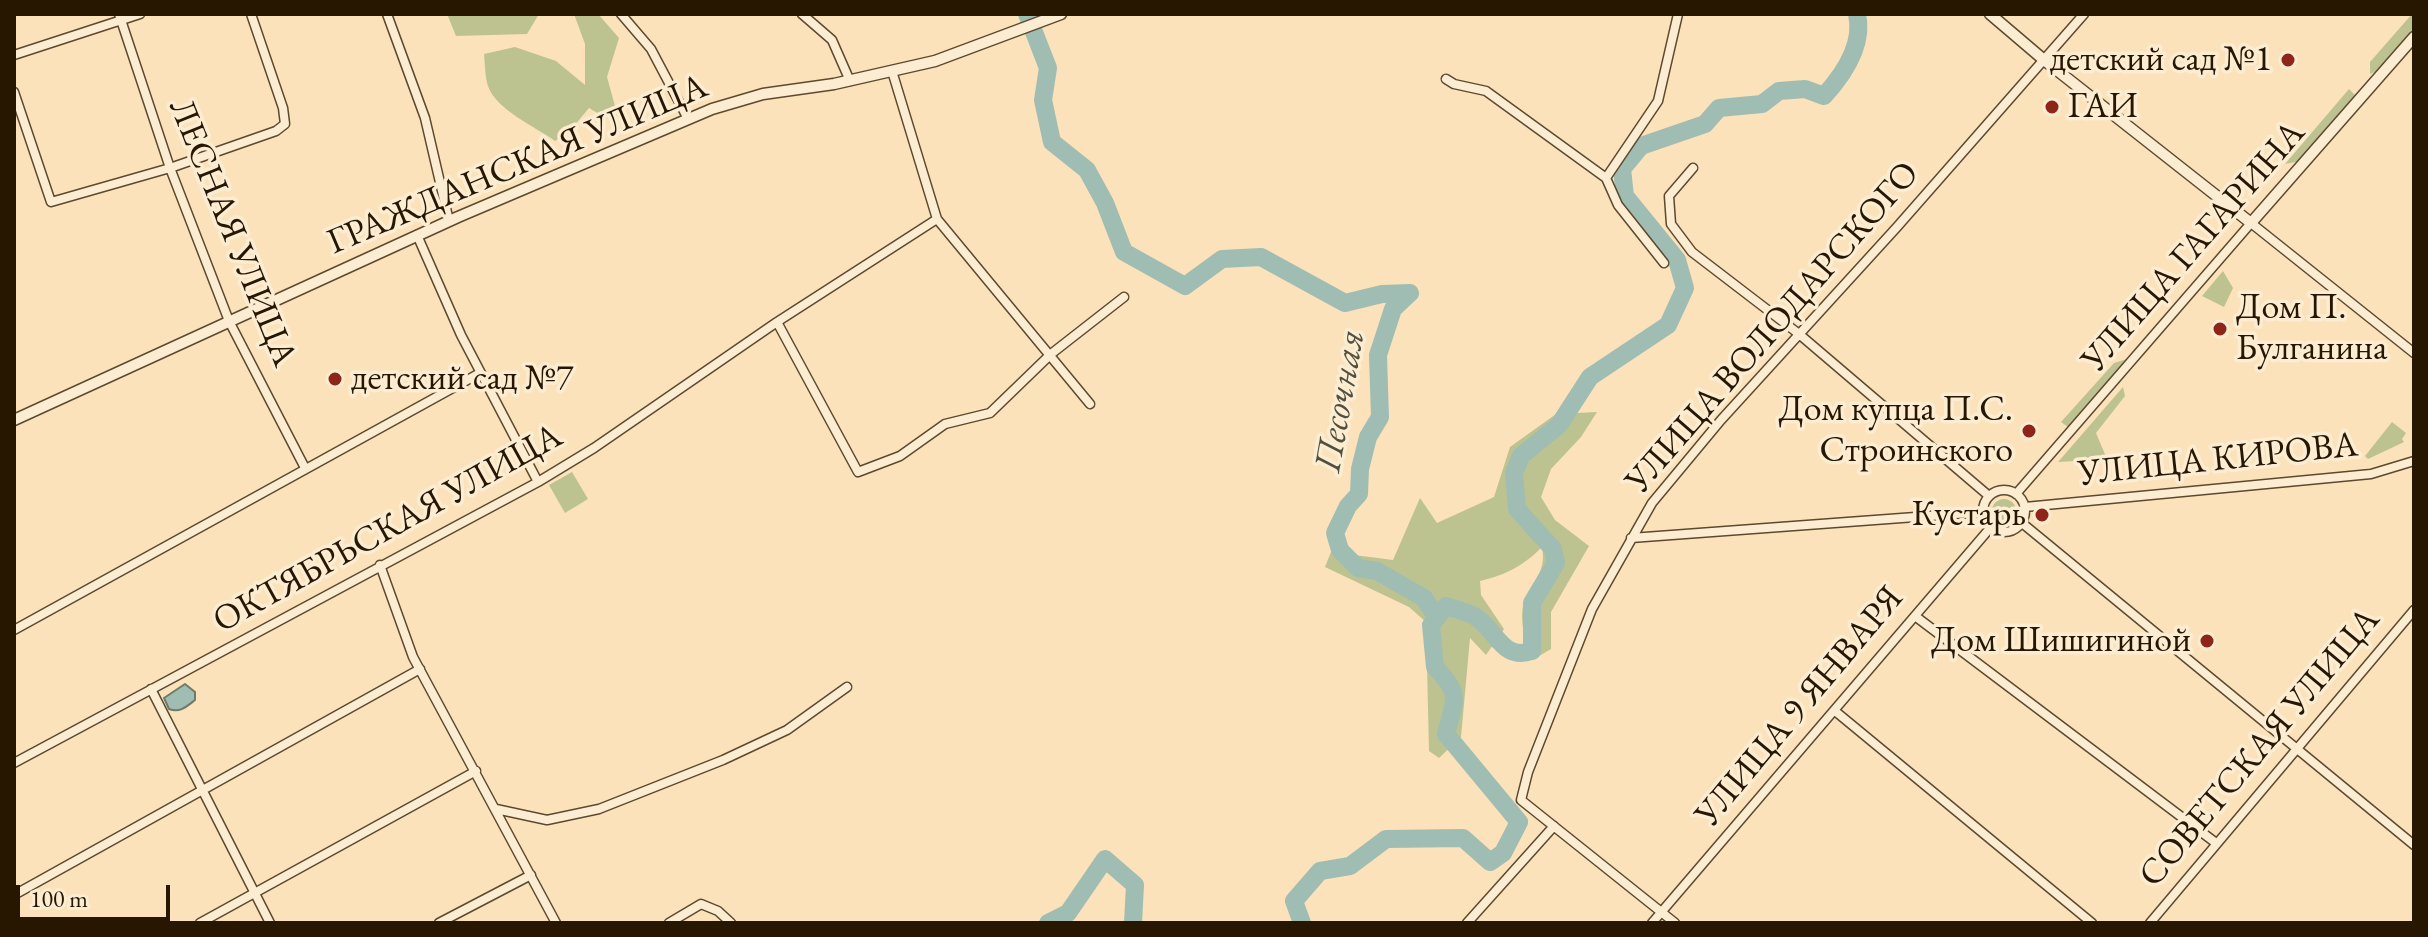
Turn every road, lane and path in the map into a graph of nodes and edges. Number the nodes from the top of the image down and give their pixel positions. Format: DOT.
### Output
graph roads {
  1 [pos="140,14"];
  2 [pos="251,14"];
  3 [pos="387,14"];
  4 [pos="621,14"];
  5 [pos="802,14"];
  6 [pos="1061,14"];
  7 [pos="1678,14"];
  8 [pos="1990,14"];
  9 [pos="2084,14"];
  10 [pos="120,17"];
  11 [pos="2414,37"];
  12 [pos="14,55"];
  13 [pos="2044,60"];
  14 [pos="892,71"];
  15 [pos="1446,79"];
  16 [pos="850,81"];
  17 [pos="14,92"];
  18 [pos="688,119"];
  19 [pos="170,168"];
  20 [pos="1693,168"];
  21 [pos="1606,178"];
  22 [pos="937,219"];
  23 [pos="449,221"];
  24 [pos="2251,223"];
  25 [pos="417,235"];
  26 [pos="1664,263"];
  27 [pos="1124,297"];
  28 [pos="229,321"];
  29 [pos="777,322"];
  30 [pos="1799,334"];
  31 [pos="2414,353"];
  32 [pos="1051,354"];
  33 [pos="480,373"];
  34 [pos="1090,404"];
  35 [pos="15,417"];
  36 [pos="2414,461"];
  37 [pos="305,468"];
  38 [pos="538,482"];
  39 [pos="2016,494"];
  40 [pos="1989,496"];
  41 [pos="2025,507"];
  42 [pos="1983,512"];
  43 [pos="2022,523"];
  44 [pos="1991,527"];
  45 [pos="1631,538"];
  46 [pos="380,565"];
  47 [pos="2414,610"];
  48 [pos="1915,616"];
  49 [pos="14,630"];
  50 [pos="420,669"];
  51 [pos="847,687"];
  52 [pos="151,689"];
  53 [pos="1835,711"];
  54 [pos="2299,749"];
  55 [pos="14,763"];
  56 [pos="476,771"];
  57 [pos="202,791"];
  58 [pos="496,809"];
  59 [pos="1554,826"];
  60 [pos="2216,843"];
  61 [pos="2414,845"];
  62 [pos="531,875"];
  63 [pos="14,895"];
  64 [pos="255,895"];
  65 [pos="1661,912"];
  66 [pos="200,923"];
  67 [pos="270,923"];
  68 [pos="439,923"];
  69 [pos="556,923"];
  70 [pos="669,923"];
  71 [pos="731,923"];
  72 [pos="1467,923"];
  73 [pos="1652,923"];
  74 [pos="1675,923"];
  75 [pos="2092,923"];
  76 [pos="2150,923"];
  1 -- 10 [label="street"];
  2 -- 19 [label="street"];
  3 -- 23 [label="street"];
  4 -- 18 [label="street"];
  5 -- 16 [label="street"];
  6 -- 14 [label="street, ГРАЖДАНСКАЯ УЛИЦА"];
  7 -- 21 [label="street"];
  8 -- 13 [label="street"];
  9 -- 13 [label="street, УЛИЦА ВОЛОДАРСКОГО"];
  10 -- 12 [label="street"];
  10 -- 19 [label="street, ЛЕСНАЯ УЛИЦА"];
  11 -- 24 [label="street, УЛИЦА ГАГАРИНА"];
  13 -- 24 [label="street"];
  13 -- 30 [label="street, УЛИЦА ВОЛОДАРСКОГО"];
  14 -- 16 [label="street, ГРАЖДАНСКАЯ УЛИЦА"];
  14 -- 22 [label="street"];
  15 -- 21 [label="street"];
  16 -- 18 [label="street, ГРАЖДАНСКАЯ УЛИЦА"];
  17 -- 19 [label="street"];
  18 -- 23 [label="street, ГРАЖДАНСКАЯ УЛИЦА"];
  19 -- 28 [label="street, ЛЕСНАЯ УЛИЦА"];
  20 -- 30 [label="street"];
  21 -- 26 [label="street"];
  22 -- 29 [label="street, ОКТЯБРЬСКАЯ УЛИЦА"];
  22 -- 32 [label="street"];
  23 -- 25 [label="street, ГРАЖДАНСКАЯ УЛИЦА"];
  24 -- 31 [label="street"];
  24 -- 39 [label="street, УЛИЦА ГАГАРИНА"];
  25 -- 28 [label="street, ГРАЖДАНСКАЯ УЛИЦА"];
  25 -- 33 [label="street"];
  27 -- 32 [label="street"];
  28 -- 35 [label="street, ГРАЖДАНСКАЯ УЛИЦА"];
  28 -- 37 [label="street, ЛЕСНАЯ УЛИЦА"];
  29 -- 32 [label="street"];
  29 -- 38 [label="street, ОКТЯБРЬСКАЯ УЛИЦА"];
  30 -- 40 [label="street"];
  30 -- 45 [label="street, УЛИЦА ВОЛОДАРСКОГО"];
  32 -- 34 [label="street"];
  33 -- 37 [label="street"];
  33 -- 38 [label="street"];
  36 -- 41 [label="street, УЛИЦА КИРОВА"];
  37 -- 49 [label="street"];
  38 -- 46 [label="street, ОКТЯБРЬСКАЯ УЛИЦА"];
  39 -- 40 [label="street"];
  39 -- 41 [label="street"];
  40 -- 42 [label="street"];
  41 -- 43 [label="street"];
  42 -- 44 [label="street"];
  42 -- 45 [label="street"];
  43 -- 44 [label="street"];
  43 -- 54 [label="street"];
  44 -- 48 [label="street, УЛИЦА 9 ЯНВАРЯ"];
  45 -- 59 [label="street, УЛИЦА ВОЛОДАРСКОГО"];
  46 -- 50 [label="street"];
  46 -- 52 [label="street, ОКТЯБРЬСКАЯ УЛИЦА"];
  47 -- 54 [label="street, СОВЕТСКАЯ УЛИЦА"];
  48 -- 53 [label="street, УЛИЦА 9 ЯНВАРЯ"];
  48 -- 60 [label="street"];
  50 -- 56 [label="street"];
  50 -- 57 [label="street"];
  51 -- 58 [label="street"];
  52 -- 55 [label="street, ОКТЯБРЬСКАЯ УЛИЦА"];
  52 -- 57 [label="street"];
  53 -- 65 [label="street, УЛИЦА 9 ЯНВАРЯ"];
  53 -- 75 [label="street"];
  54 -- 60 [label="street, СОВЕТСКАЯ УЛИЦА"];
  54 -- 61 [label="street"];
  56 -- 58 [label="street"];
  56 -- 64 [label="street"];
  57 -- 63 [label="street"];
  57 -- 64 [label="street"];
  58 -- 62 [label="street"];
  59 -- 65 [label="street"];
  59 -- 72 [label="street"];
  60 -- 76 [label="street, СОВЕТСКАЯ УЛИЦА"];
  62 -- 68 [label="street"];
  62 -- 69 [label="street"];
  64 -- 66 [label="street"];
  64 -- 67 [label="street"];
  65 -- 73 [label="street, УЛИЦА 9 ЯНВАРЯ"];
  65 -- 74 [label="street"];
  70 -- 71 [label="street"];
}
